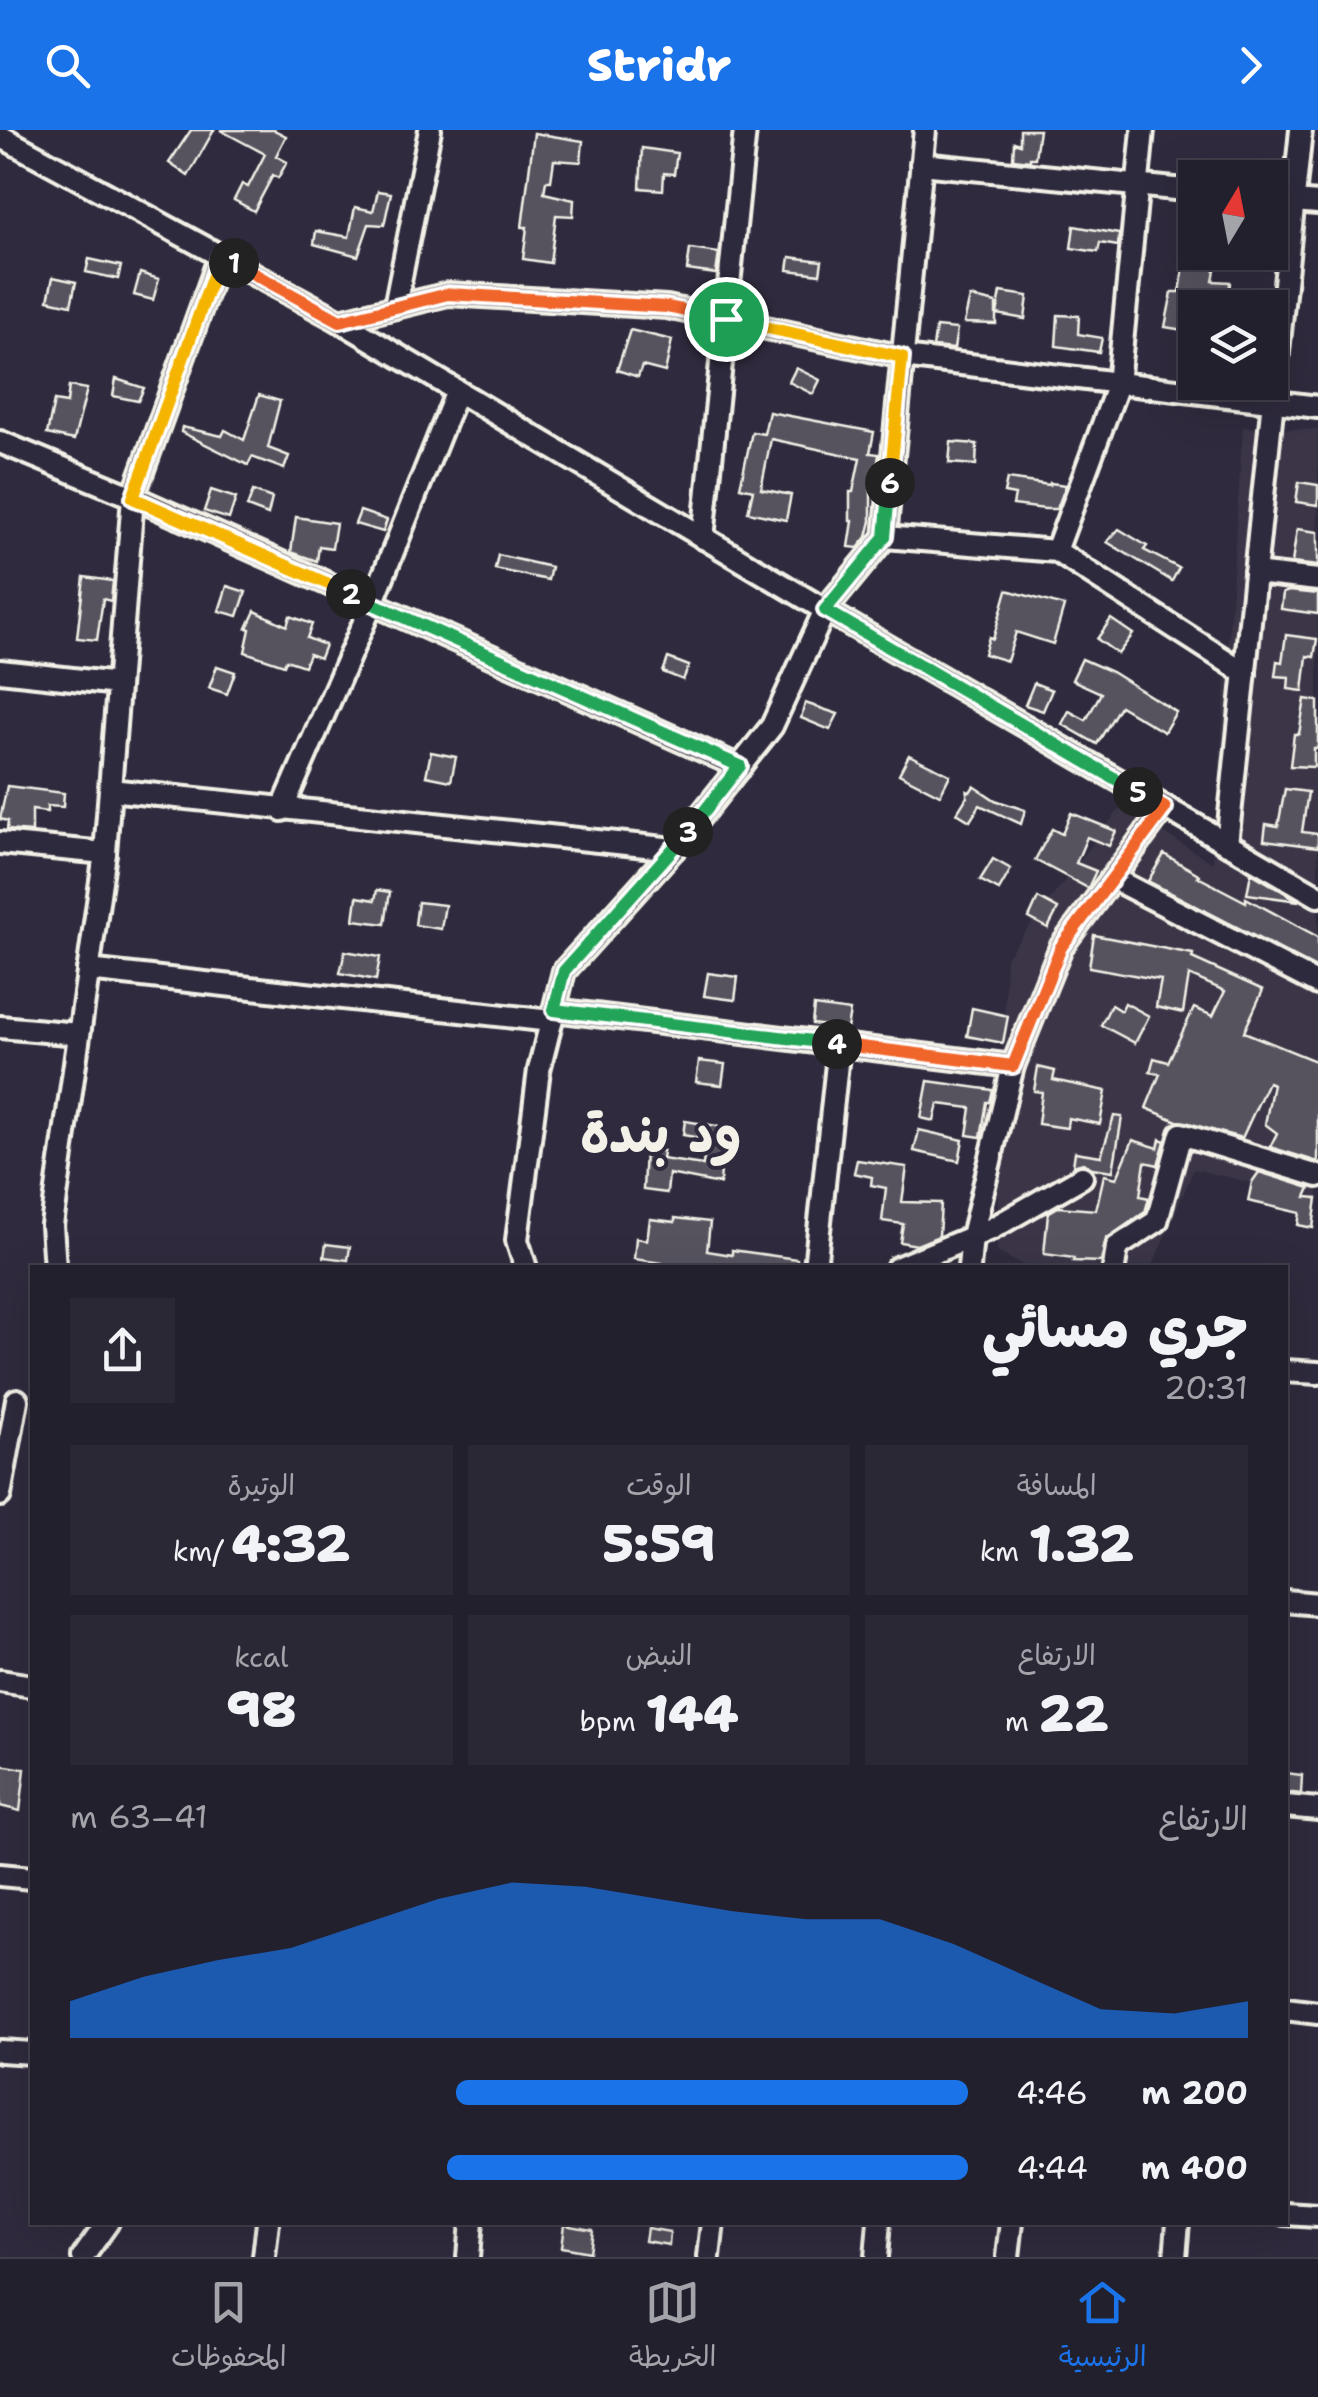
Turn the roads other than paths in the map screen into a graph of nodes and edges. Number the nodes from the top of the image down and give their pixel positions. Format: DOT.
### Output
graph roads {
  1 [pos="34,130"];
  2 [pos="430,130"];
  3 [pos="745,130"];
  4 [pos="925,130"];
  5 [pos="1143,130"];
  6 [pos="1301,130"];
  7 [pos="0,136"];
  8 [pos="31,152"];
  9 [pos="921,164"];
  10 [pos="1138,186"];
  11 [pos="1178,190"];
  12 [pos="1288,200"];
  13 [pos="1294,201"];
  14 [pos="1318,203"];
  15 [pos="220,256"];
  16 [pos="396,307"];
  17 [pos="726,319"];
  18 [pos="340,321"];
  19 [pos="902,357"];
  20 [pos="1118,384"];
  21 [pos="457,391"];
  22 [pos="1272,404"];
  23 [pos="1318,407"];
  24 [pos="0,442"];
  25 [pos="133,498"];
  26 [pos="885,537"];
  27 [pos="703,538"];
  28 [pos="1056,551"];
  29 [pos="1255,573"];
  30 [pos="1318,580"];
  31 [pos="372,604"];
  32 [pos="825,610"];
  33 [pos="0,671"];
  34 [pos="1244,673"];
  35 [pos="118,684"];
  36 [pos="740,766"];
  37 [pos="110,790"];
  38 [pos="1165,808"];
  39 [pos="282,810"];
  40 [pos="0,843"];
  41 [pos="1227,844"];
  42 [pos="674,849"];
  43 [pos="105,853"];
  44 [pos="1112,878"];
  45 [pos="1318,896"];
  46 [pos="88,970"];
  47 [pos="1318,984"];
  48 [pos="553,1016"];
  49 [pos="0,1026"];
  50 [pos="78,1034"];
  51 [pos="840,1045"];
  52 [pos="1013,1066"];
  53 [pos="1318,1176"];
  54 [pos="1082,1177"];
  55 [pos="972,1236"];
  56 [pos="55,1265"];
  57 [pos="525,1265"];
  58 [pos="816,1265"];
  59 [pos="905,1265"];
  60 [pos="969,1265"];
  61 [pos="1115,1265"];
  62 [pos="1288,1370"];
  63 [pos="1318,1374"];
  64 [pos="17,1400"];
  65 [pos="0,1495"];
  66 [pos="1288,1601"];
  67 [pos="1318,1604"];
  68 [pos="0,1681"];
  69 [pos="30,1686"];
  70 [pos="1288,1806"];
  71 [pos="1318,1809"];
  72 [pos="0,1875"];
  73 [pos="30,1878"];
  74 [pos="1288,2010"];
  75 [pos="1318,2013"];
  76 [pos="0,2050"];
  77 [pos="30,2053"];
  78 [pos="1288,2214"];
  79 [pos="1318,2216"];
  80 [pos="106,2225"];
  81 [pos="268,2225"];
  82 [pos="472,2225"];
  83 [pos="713,2225"];
  84 [pos="880,2225"];
  85 [pos="1012,2225"];
  86 [pos="1178,2225"];
  87 [pos="83,2257"];
  88 [pos="264,2257"];
  89 [pos="468,2257"];
  90 [pos="709,2257"];
  91 [pos="876,2257"];
  92 [pos="1008,2257"];
  93 [pos="1175,2257"];
  1 -- 8 [label="street"];
  2 -- 16 [label="street"];
  3 -- 17 [label="street"];
  4 -- 9 [label="street"];
  5 -- 10 [label="street"];
  6 -- 13 [label="street"];
  7 -- 8 [label="street"];
  8 -- 15 [label="street"];
  9 -- 10 [label="street"];
  9 -- 19 [label="street"];
  10 -- 11 [label="street"];
  10 -- 20 [label="street"];
  12 -- 13 [label="street"];
  13 -- 14 [label="street"];
  13 -- 22 [label="street"];
  15 -- 18 [label="street"];
  15 -- 25 [label="street"];
  16 -- 17 [label="street"];
  16 -- 18 [label="street"];
  17 -- 19 [label="street"];
  17 -- 27 [label="street"];
  18 -- 21 [label="street"];
  19 -- 20 [label="street"];
  19 -- 26 [label="street"];
  20 -- 22 [label="street"];
  20 -- 28 [label="street"];
  21 -- 27 [label="street"];
  21 -- 31 [label="street"];
  22 -- 23 [label="street"];
  22 -- 29 [label="street"];
  24 -- 25 [label="street"];
  25 -- 31 [label="street"];
  25 -- 35 [label="street"];
  26 -- 28 [label="street"];
  26 -- 32 [label="street"];
  27 -- 32 [label="street"];
  28 -- 34 [label="street"];
  29 -- 30 [label="street"];
  29 -- 34 [label="street"];
  31 -- 36 [label="street"];
  31 -- 39 [label="street"];
  32 -- 36 [label="street"];
  32 -- 38 [label="street"];
  33 -- 35 [label="street"];
  34 -- 41 [label="street"];
  35 -- 37 [label="street"];
  36 -- 42 [label="street"];
  37 -- 39 [label="street"];
  37 -- 43 [label="street"];
  38 -- 41 [label="street"];
  38 -- 44 [label="street"];
  39 -- 42 [label="street"];
  40 -- 43 [label="street"];
  41 -- 45 [label="street"];
  42 -- 48 [label="street"];
  43 -- 46 [label="street"];
  44 -- 47 [label="street"];
  44 -- 52 [label="street"];
  46 -- 48 [label="street"];
  46 -- 50 [label="street"];
  48 -- 51 [label="street"];
  48 -- 57 [label="street"];
  49 -- 50 [label="street"];
  50 -- 56 [label="street"];
  51 -- 52 [label="street"];
  51 -- 58 [label="street"];
  52 -- 55 [label="street"];
  53 -- 61 [label="street"];
  54 -- 55 [label="street"];
  55 -- 59 [label="street"];
  55 -- 60 [label="street"];
  62 -- 63 [label="street"];
  64 -- 65 [label="street"];
  66 -- 67 [label="street"];
  68 -- 69 [label="street"];
  70 -- 71 [label="street"];
  72 -- 73 [label="street"];
  74 -- 75 [label="street"];
  76 -- 77 [label="street"];
  78 -- 79 [label="street"];
  80 -- 87 [label="street"];
  81 -- 88 [label="street"];
  82 -- 89 [label="street"];
  83 -- 90 [label="street"];
  84 -- 91 [label="street"];
  85 -- 92 [label="street"];
  86 -- 93 [label="street"];
}
